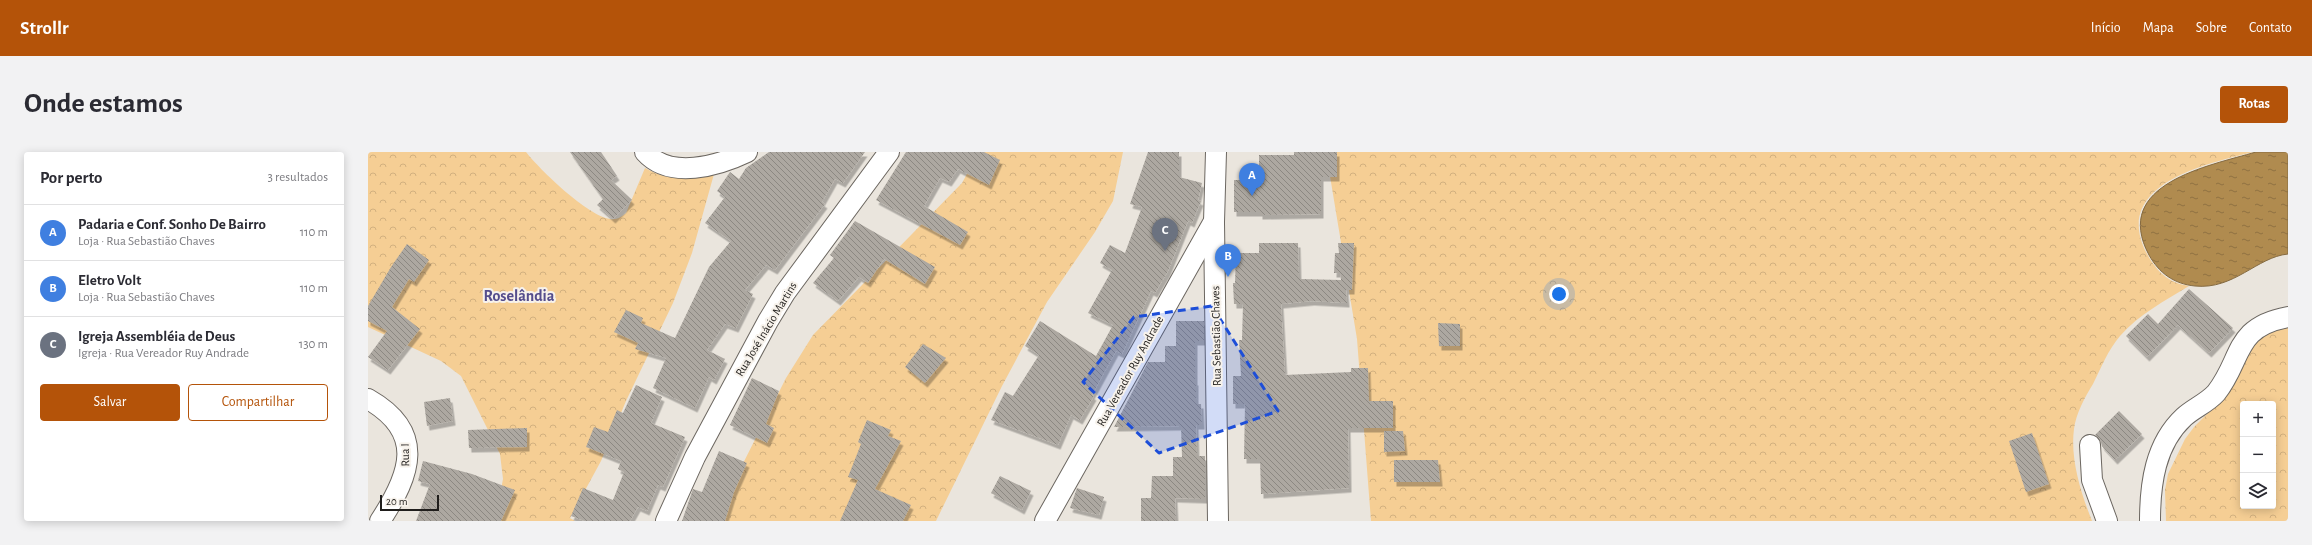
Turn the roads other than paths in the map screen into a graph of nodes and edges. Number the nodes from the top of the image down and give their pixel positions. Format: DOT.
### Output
graph roads {
  1 [pos="645,152"];
  2 [pos="747,152"];
  3 [pos="889,152"];
  4 [pos="1216,152"];
  5 [pos="1214,222"];
  6 [pos="2288,317"];
  7 [pos="368,399"];
  8 [pos="2090,445"];
  9 [pos="380,521"];
  10 [pos="666,521"];
  11 [pos="1045,521"];
  12 [pos="1218,521"];
  13 [pos="2107,521"];
  14 [pos="2150,521"];
  1 -- 2 [label="street"];
  3 -- 10 [label="street, Rua José Inácio Martins"];
  4 -- 5 [label="street, Rua Sebastião Chaves"];
  5 -- 11 [label="street, Rua Vereador Ruy Andrade"];
  5 -- 12 [label="street, Rua Sebastião Chaves"];
  6 -- 14 [label="street"];
  7 -- 9 [label="street, Rua I"];
  8 -- 13 [label="street"];
}
